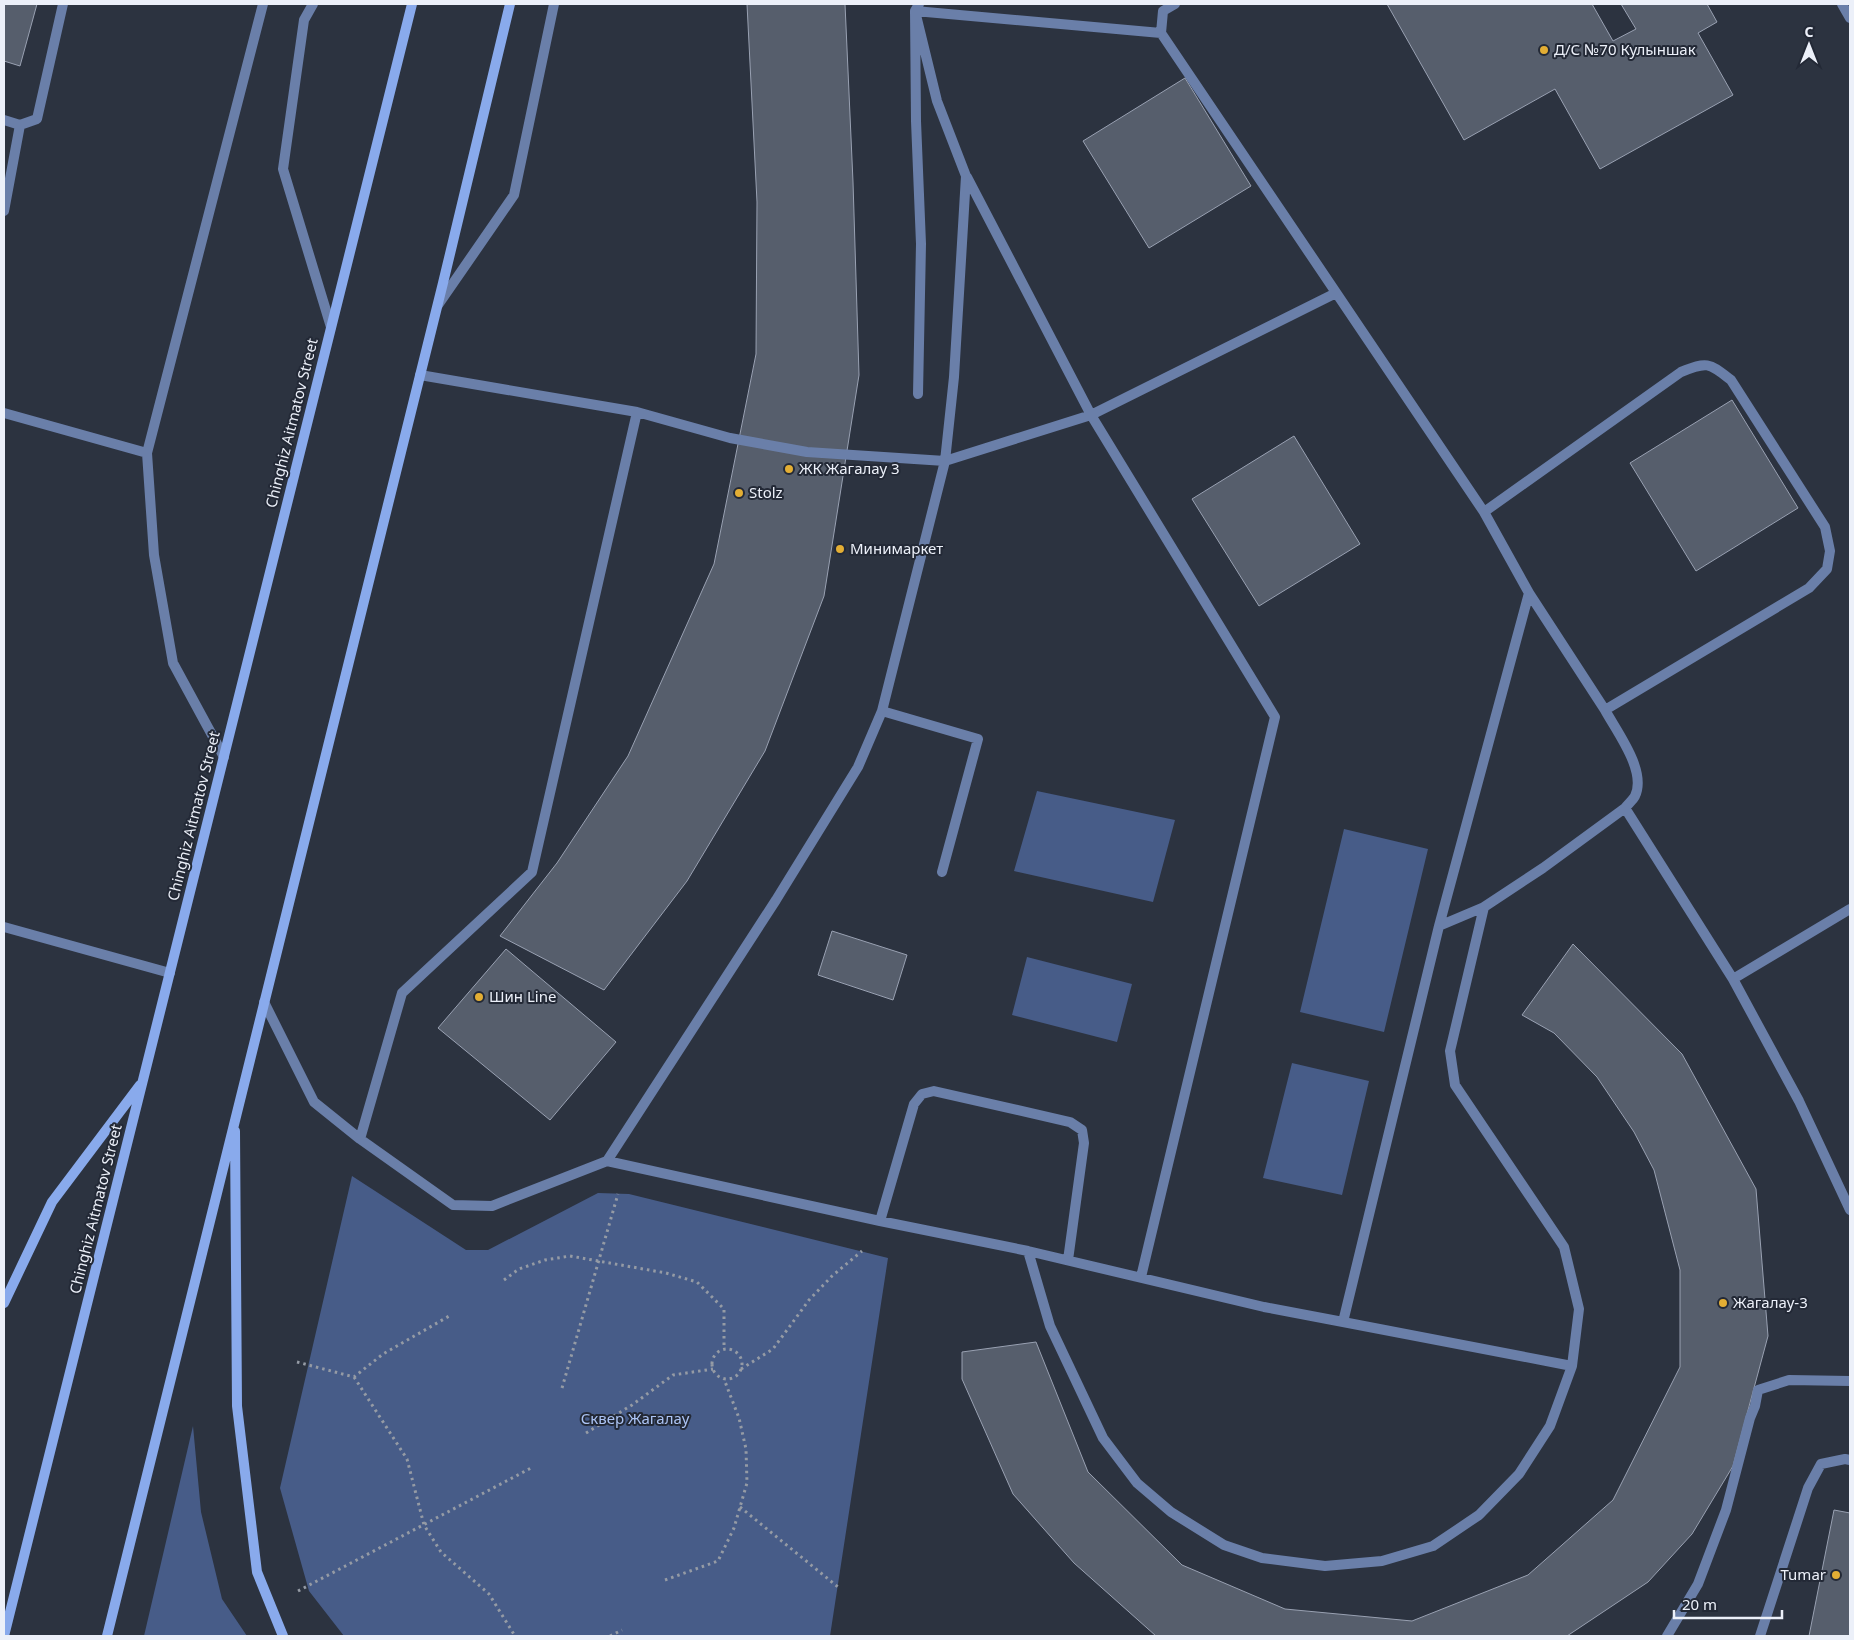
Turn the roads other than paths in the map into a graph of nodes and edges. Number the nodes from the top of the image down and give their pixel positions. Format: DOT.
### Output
graph roads {
  1 [pos="63,4"];
  2 [pos="263,4"];
  3 [pos="313,4"];
  4 [pos="412,4"];
  5 [pos="510,4"];
  6 [pos="554,4"];
  7 [pos="1176,4"];
  8 [pos="1842,4"];
  9 [pos="917,8"];
  10 [pos="1850,18"];
  11 [pos="1161,33"];
  12 [pos="4,120"];
  13 [pos="20,125"];
  14 [pos="966,176"];
  15 [pos="4,211"];
  16 [pos="1336,294"];
  17 [pos="437,306"];
  18 [pos="331,327"];
  19 [pos="420,375"];
  20 [pos="918,394"];
  21 [pos="637,412"];
  22 [pos="4,413"];
  23 [pos="1091,415"];
  24 [pos="147,453"];
  25 [pos="945,461"];
  26 [pos="1484,512"];
  27 [pos="1529,593"];
  28 [pos="1605,710"];
  29 [pos="882,711"];
  30 [pos="224,757"];
  31 [pos="1625,808"];
  32 [pos="942,872"];
  33 [pos="1484,907"];
  34 [pos="1850,909"];
  35 [pos="1439,926"];
  36 [pos="4,927"];
  37 [pos="170,973"];
  38 [pos="1733,979"];
  39 [pos="264,1002"];
  40 [pos="144,1080"];
  41 [pos="235,1114"];
  42 [pos="360,1139"];
  43 [pos="607,1161"];
  44 [pos="1850,1210"];
  45 [pos="880,1222"];
  46 [pos="1028,1252"];
  47 [pos="1068,1260"];
  48 [pos="1141,1277"];
  49 [pos="4,1304"];
  50 [pos="1343,1322"];
  51 [pos="1572,1366"];
  52 [pos="1850,1381"];
  53 [pos="1850,1460"];
  54 [pos="4,1636"];
  55 [pos="107,1636"];
  56 [pos="283,1636"];
  57 [pos="1667,1636"];
  58 [pos="1760,1636"];
  1 -- 13 [label="lane"];
  2 -- 24 [label="lane"];
  3 -- 18 [label="lane"];
  4 -- 18 [label="main road, Chinghiz Aitmatov Street"];
  5 -- 17 [label="main road"];
  6 -- 17 [label="lane"];
  7 -- 11 [label="lane"];
  8 -- 10 [label="lane"];
  9 -- 11 [label="lane"];
  9 -- 14 [label="lane"];
  9 -- 20 [label="lane"];
  11 -- 16 [label="lane"];
  12 -- 13 [label="lane"];
  13 -- 15 [label="lane"];
  14 -- 23 [label="lane"];
  14 -- 25 [label="lane"];
  16 -- 23 [label="lane"];
  16 -- 26 [label="lane"];
  17 -- 19 [label="main road"];
  18 -- 30 [label="main road, Chinghiz Aitmatov Street"];
  19 -- 21 [label="lane"];
  19 -- 39 [label="main road"];
  21 -- 25 [label="lane"];
  21 -- 42 [label="lane"];
  22 -- 24 [label="lane"];
  23 -- 25 [label="lane"];
  23 -- 48 [label="lane"];
  24 -- 30 [label="lane"];
  25 -- 29 [label="lane"];
  26 -- 27 [label="lane"];
  26 -- 28 [label="lane"];
  27 -- 28 [label="lane"];
  27 -- 35 [label="lane"];
  28 -- 31 [label="lane"];
  29 -- 32 [label="lane"];
  29 -- 43 [label="lane"];
  30 -- 37 [label="main road, Chinghiz Aitmatov Street"];
  31 -- 33 [label="lane"];
  31 -- 38 [label="lane"];
  33 -- 35 [label="lane"];
  33 -- 51 [label="lane"];
  34 -- 38 [label="lane"];
  35 -- 50 [label="lane"];
  36 -- 37 [label="lane"];
  37 -- 40 [label="main road, Chinghiz Aitmatov Street"];
  38 -- 44 [label="lane"];
  39 -- 41 [label="main road"];
  39 -- 42 [label="lane"];
  40 -- 49 [label="main road"];
  40 -- 54 [label="main road, Chinghiz Aitmatov Street"];
  41 -- 55 [label="main road"];
  41 -- 56 [label="main road"];
  42 -- 43 [label="lane"];
  43 -- 45 [label="lane"];
  45 -- 46 [label="lane"];
  45 -- 47 [label="lane"];
  46 -- 47 [label="lane"];
  46 -- 51 [label="lane"];
  47 -- 48 [label="lane"];
  48 -- 50 [label="lane"];
  50 -- 51 [label="lane"];
  52 -- 57 [label="lane"];
  53 -- 58 [label="lane"];
}
